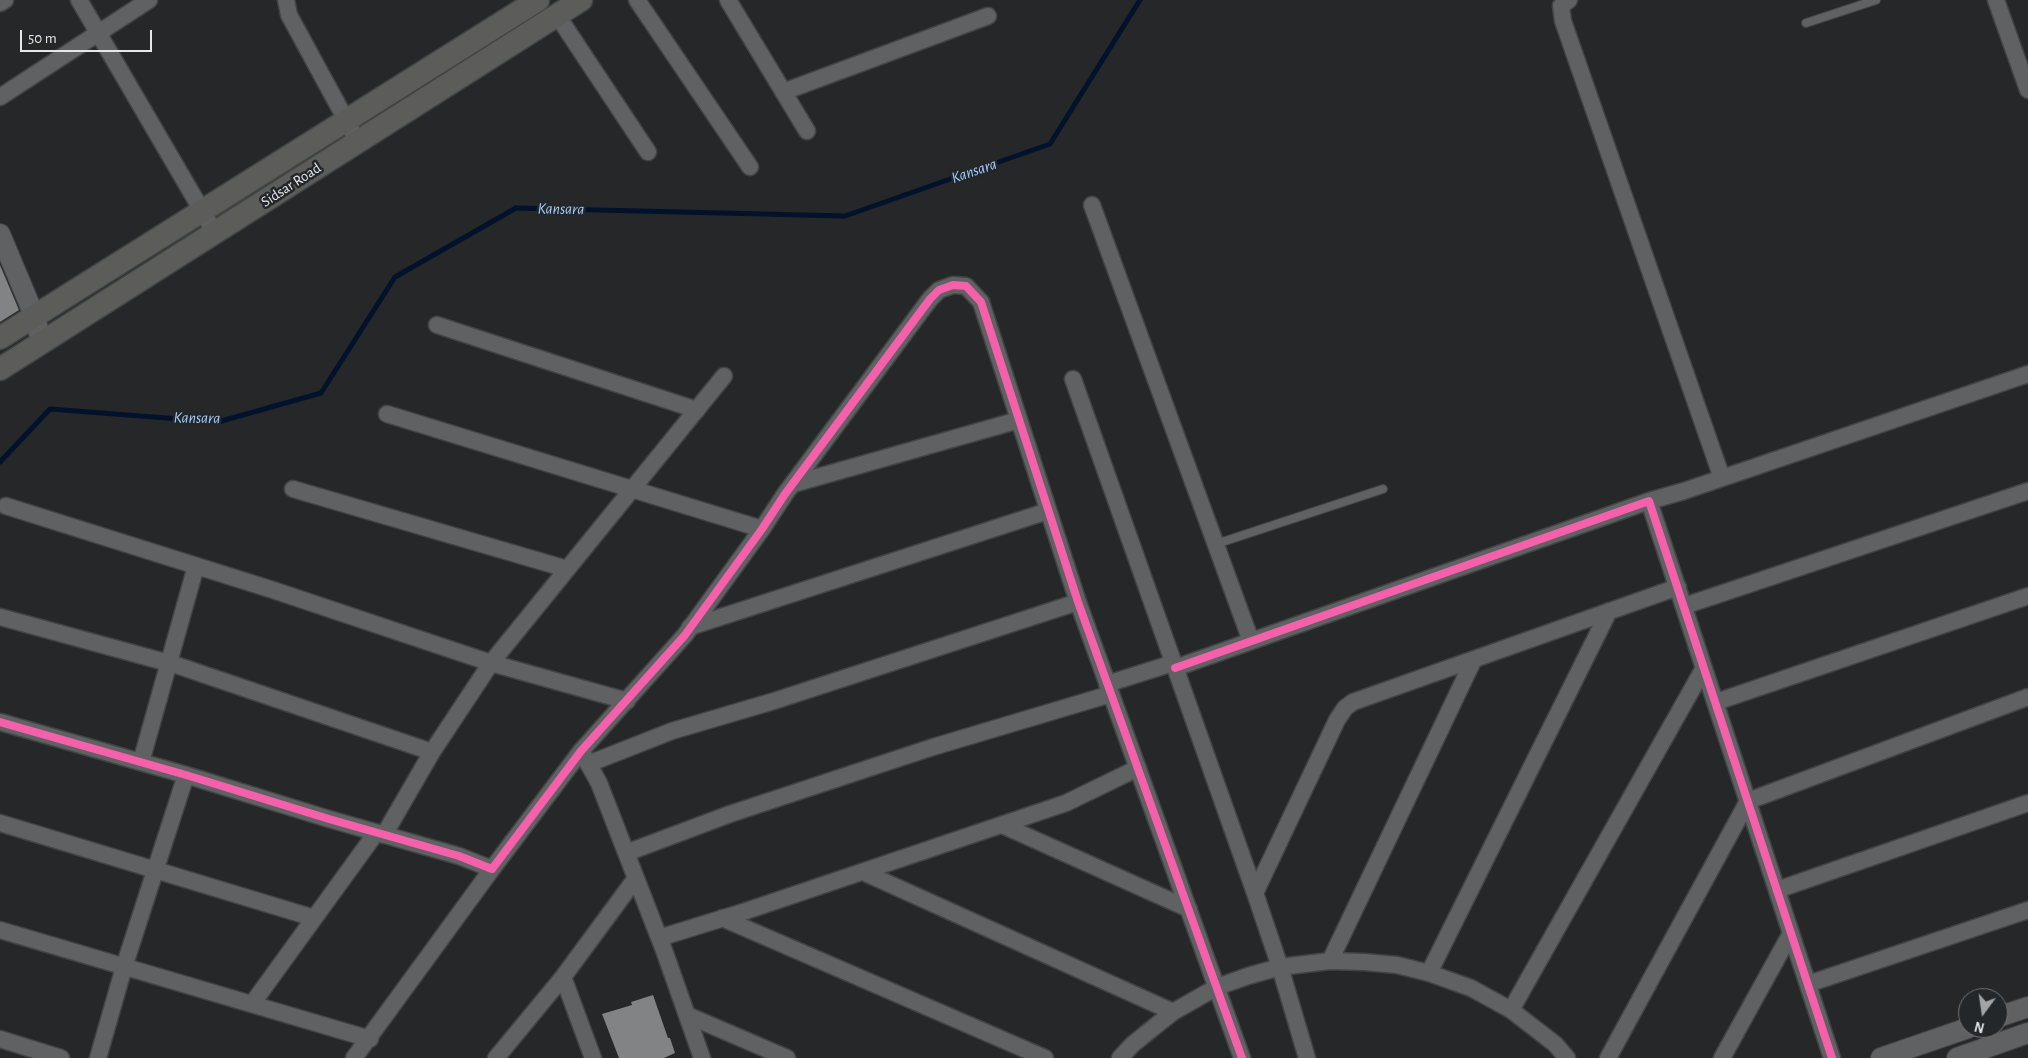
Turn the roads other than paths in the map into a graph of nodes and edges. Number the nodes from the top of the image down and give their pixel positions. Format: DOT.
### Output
graph roads {
  1 [pos="5,0"];
  2 [pos="79,0"];
  3 [pos="149,0"];
  4 [pos="286,0"];
  5 [pos="538,0"];
  6 [pos="581,0"];
  7 [pos="637,0"];
  8 [pos="728,0"];
  9 [pos="1569,0"];
  10 [pos="1876,0"];
  11 [pos="1996,0"];
  12 [pos="0,3"];
  13 [pos="557,15"];
  14 [pos="988,16"];
  15 [pos="1806,23"];
  16 [pos="98,33"];
  17 [pos="2028,90"];
  18 [pos="783,92"];
  19 [pos="0,97"];
  20 [pos="347,119"];
  21 [pos="807,130"];
  22 [pos="358,142"];
  23 [pos="648,152"];
  24 [pos="750,166"];
  25 [pos="1092,205"];
  26 [pos="201,211"];
  27 [pos="215,233"];
  28 [pos="0,234"];
  29 [pos="34,316"];
  30 [pos="437,325"];
  31 [pos="0,338"];
  32 [pos="42,343"];
  33 [pos="0,369"];
  34 [pos="2028,374"];
  35 [pos="724,376"];
  36 [pos="1073,379"];
  37 [pos="697,410"];
  38 [pos="387,414"];
  39 [pos="1019,420"];
  40 [pos="1722,478"];
  41 [pos="793,484"];
  42 [pos="292,489"];
  43 [pos="632,489"];
  44 [pos="1383,489"];
  45 [pos="2028,491"];
  46 [pos="1649,501"];
  47 [pos="6,506"];
  48 [pos="1048,511"];
  49 [pos="762,529"];
  50 [pos="1216,544"];
  51 [pos="196,566"];
  52 [pos="567,569"];
  53 [pos="1678,587"];
  54 [pos="2028,596"];
  55 [pos="1078,602"];
  56 [pos="1684,606"];
  57 [pos="1609,611"];
  58 [pos="0,617"];
  59 [pos="690,627"];
  60 [pos="1251,641"];
  61 [pos="1474,659"];
  62 [pos="168,662"];
  63 [pos="491,663"];
  64 [pos="1174,665"];
  65 [pos="1704,668"];
  66 [pos="1109,689"];
  67 [pos="2028,697"];
  68 [pos="626,701"];
  69 [pos="1716,702"];
  70 [pos="0,722"];
  71 [pos="432,752"];
  72 [pos="585,758"];
  73 [pos="140,762"];
  74 [pos="1138,768"];
  75 [pos="186,775"];
  76 [pos="1748,801"];
  77 [pos="2028,803"];
  78 [pos="0,823"];
  79 [pos="1002,825"];
  80 [pos="380,834"];
  81 [pos="626,853"];
  82 [pos="492,869"];
  83 [pos="154,870"];
  84 [pos="863,872"];
  85 [pos="636,878"];
  86 [pos="1777,890"];
  87 [pos="1255,894"];
  88 [pos="1189,909"];
  89 [pos="2028,910"];
  90 [pos="314,918"];
  91 [pos="722,918"];
  92 [pos="0,930"];
  93 [pos="1791,933"];
  94 [pos="659,938"];
  95 [pos="1330,961"];
  96 [pos="124,967"];
  97 [pos="1280,967"];
  98 [pos="1429,973"];
  99 [pos="563,977"];
  100 [pos="1808,984"];
  101 [pos="1218,987"];
  102 [pos="252,1004"];
  103 [pos="1511,1010"];
  104 [pos="1173,1012"];
  105 [pos="2013,1012"];
  106 [pos="688,1014"];
  107 [pos="1958,1031"];
  108 [pos="2025,1034"];
  109 [pos="370,1038"];
  110 [pos="0,1039"];
  111 [pos="61,1058"];
  112 [pos="98,1058"];
  113 [pos="354,1058"];
  114 [pos="496,1058"];
  115 [pos="593,1058"];
  116 [pos="702,1058"];
  117 [pos="787,1058"];
  118 [pos="1045,1058"];
  119 [pos="1120,1058"];
  120 [pos="1242,1058"];
  121 [pos="1308,1058"];
  122 [pos="1567,1058"];
  123 [pos="1608,1058"];
  124 [pos="1722,1058"];
  125 [pos="1832,1058"];
  126 [pos="1881,1058"];
  127 [pos="1957,1058"];
  1 -- 12 [label="street"];
  2 -- 16 [label="street"];
  3 -- 16 [label="street"];
  4 -- 20 [label="street"];
  5 -- 20 [label="main road, Sidsar Road"];
  6 -- 13 [label="main road, Sidsar Road"];
  7 -- 24 [label="street"];
  8 -- 18 [label="street"];
  9 -- 40 [label="street"];
  10 -- 15 [label="lane"];
  11 -- 17 [label="street"];
  13 -- 22 [label="main road, Sidsar Road"];
  13 -- 23 [label="street"];
  14 -- 18 [label="street"];
  16 -- 19 [label="street"];
  16 -- 26 [label="street"];
  18 -- 21 [label="street"];
  20 -- 22 [label="street"];
  20 -- 26 [label="main road, Sidsar Road"];
  22 -- 27 [label="main road, Sidsar Road"];
  25 -- 50 [label="street"];
  26 -- 27 [label="street"];
  26 -- 29 [label="main road, Sidsar Road"];
  27 -- 32 [label="main road, Sidsar Road"];
  28 -- 29 [label="street"];
  29 -- 31 [label="main road, Sidsar Road"];
  29 -- 32 [label="street"];
  30 -- 37 [label="street"];
  32 -- 33 [label="main road, Sidsar Road"];
  34 -- 40 [label="street"];
  35 -- 37 [label="street"];
  36 -- 64 [label="street"];
  37 -- 43 [label="street"];
  38 -- 43 [label="street"];
  39 -- 41 [label="street"];
  39 -- 41 [label="street"];
  39 -- 48 [label="street"];
  40 -- 46 [label="street"];
  41 -- 49 [label="street"];
  42 -- 52 [label="street"];
  43 -- 49 [label="street"];
  43 -- 52 [label="street"];
  44 -- 50 [label="lane"];
  45 -- 56 [label="street"];
  46 -- 53 [label="street"];
  46 -- 60 [label="street"];
  47 -- 51 [label="street"];
  48 -- 55 [label="street"];
  48 -- 59 [label="street"];
  49 -- 59 [label="street"];
  50 -- 60 [label="street"];
  51 -- 62 [label="street"];
  51 -- 63 [label="street"];
  52 -- 63 [label="street"];
  53 -- 56 [label="street"];
  53 -- 57 [label="street"];
  54 -- 69 [label="street"];
  55 -- 66 [label="street"];
  55 -- 72 [label="street"];
  56 -- 65 [label="street"];
  57 -- 61 [label="street"];
  57 -- 98 [label="street"];
  58 -- 62 [label="street"];
  59 -- 68 [label="street"];
  60 -- 64 [label="street"];
  61 -- 87 [label="street"];
  61 -- 95 [label="street"];
  62 -- 71 [label="street"];
  62 -- 73 [label="street"];
  63 -- 68 [label="street"];
  63 -- 71 [label="street"];
  64 -- 66 [label="street"];
  64 -- 87 [label="street"];
  65 -- 69 [label="street"];
  65 -- 103 [label="street"];
  66 -- 74 [label="street"];
  66 -- 81 [label="street"];
  67 -- 76 [label="street"];
  68 -- 72 [label="street"];
  69 -- 76 [label="street"];
  70 -- 73 [label="street"];
  71 -- 80 [label="street"];
  72 -- 81 [label="street"];
  72 -- 82 [label="street"];
  73 -- 75 [label="street"];
  74 -- 79 [label="street"];
  74 -- 88 [label="street"];
  75 -- 80 [label="street"];
  75 -- 83 [label="street"];
  76 -- 86 [label="street"];
  76 -- 123 [label="street"];
  77 -- 86 [label="street"];
  78 -- 83 [label="street"];
  79 -- 84 [label="street"];
  79 -- 88 [label="street"];
  80 -- 82 [label="street"];
  80 -- 90 [label="street"];
  81 -- 85 [label="street"];
  82 -- 109 [label="street"];
  83 -- 90 [label="street"];
  83 -- 96 [label="street"];
  84 -- 91 [label="street"];
  84 -- 104 [label="street"];
  85 -- 94 [label="street"];
  85 -- 99 [label="street"];
  86 -- 93 [label="street"];
  87 -- 97 [label="street"];
  88 -- 101 [label="street"];
  89 -- 100 [label="street"];
  90 -- 102 [label="street"];
  91 -- 94 [label="street"];
  91 -- 118 [label="street"];
  92 -- 96 [label="street"];
  93 -- 100 [label="street"];
  93 -- 124 [label="street"];
  94 -- 106 [label="street"];
  95 -- 97 [label="street"];
  95 -- 98 [label="street"];
  96 -- 102 [label="street"];
  96 -- 112 [label="street"];
  97 -- 101 [label="street"];
  97 -- 121 [label="street"];
  98 -- 103 [label="street"];
  99 -- 114 [label="street"];
  99 -- 115 [label="street"];
  100 -- 125 [label="street"];
  101 -- 104 [label="street"];
  101 -- 120 [label="street"];
  102 -- 109 [label="street"];
  103 -- 122 [label="street"];
  104 -- 119 [label="street"];
  105 -- 108 [label="street"];
  106 -- 116 [label="street"];
  106 -- 117 [label="street"];
  107 -- 126 [label="street"];
  108 -- 127 [label="street"];
  109 -- 113 [label="street"];
  110 -- 111 [label="street"];
}
